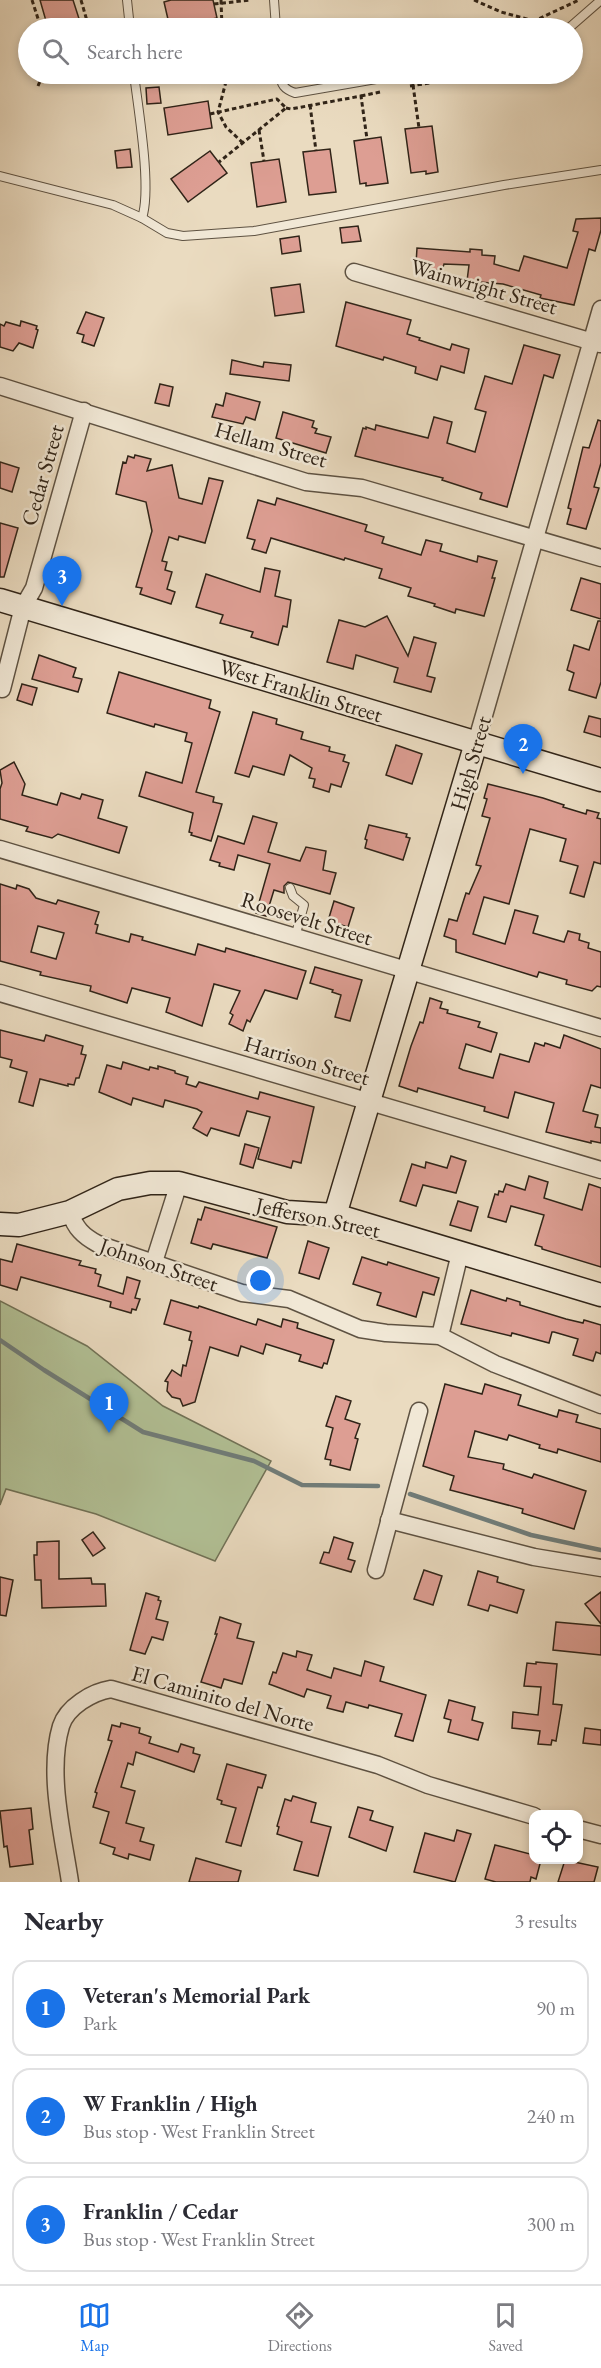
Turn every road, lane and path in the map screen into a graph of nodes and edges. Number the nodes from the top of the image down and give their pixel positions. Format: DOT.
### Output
graph roads {
  1 [pos="32,0"];
  2 [pos="81,0"];
  3 [pos="127,0"];
  4 [pos="251,0"];
  5 [pos="274,0"];
  6 [pos="474,0"];
  7 [pos="579,0"];
  8 [pos="601,0"];
  9 [pos="221,1"];
  10 [pos="74,3"];
  11 [pos="214,4"];
  12 [pos="44,13"];
  13 [pos="37,15"];
  14 [pos="38,18"];
  15 [pos="86,18"];
  16 [pos="129,18"];
  17 [pos="222,18"];
  18 [pos="275,18"];
  19 [pos="524,18"];
  20 [pos="541,18"];
  21 [pos="580,18"];
  22 [pos="135,84"];
  23 [pos="225,84"];
  24 [pos="282,84"];
  25 [pos="347,84"];
  26 [pos="420,84"];
  27 [pos="413,85"];
  28 [pos="403,87"];
  29 [pos="382,92"];
  30 [pos="361,96"];
  31 [pos="310,105"];
  32 [pos="286,108"];
  33 [pos="218,112"];
  34 [pos="210,114"];
  35 [pos="419,128"];
  36 [pos="259,130"];
  37 [pos="367,139"];
  38 [pos="243,143"];
  39 [pos="316,151"];
  40 [pos="264,161"];
  41 [pos="219,162"];
  42 [pos="601,170"];
  43 [pos="0,176"];
  44 [pos="142,218"];
  45 [pos="354,272"];
  46 [pos="601,309"];
  47 [pos="596,343"];
  48 [pos="0,386"];
  49 [pos="84,411"];
  50 [pos="535,538"];
  51 [pos="601,558"];
  52 [pos="0,600"];
  53 [pos="23,607"];
  54 [pos="2,689"];
  55 [pos="476,743"];
  56 [pos="601,780"];
  57 [pos="0,849"];
  58 [pos="290,888"];
  59 [pos="295,938"];
  60 [pos="408,971"];
  61 [pos="0,993"];
  62 [pos="601,1028"];
  63 [pos="369,1101"];
  64 [pos="601,1170"];
  65 [pos="178,1183"];
  66 [pos="70,1212"];
  67 [pos="334,1215"];
  68 [pos="0,1224"];
  69 [pos="460,1253"];
  70 [pos="154,1262"];
  71 [pos="601,1295"];
  72 [pos="440,1336"];
  73 [pos="601,1405"];
  74 [pos="419,1411"];
  75 [pos="390,1520"];
  76 [pos="601,1568"];
  77 [pos="376,1570"];
  78 [pos="529,1815"];
  79 [pos="583,1830"];
  80 [pos="601,1835"];
  81 [pos="70,1882"];
  1 -- 13 [label="path"];
  2 -- 10 [label="path"];
  2 -- 15 [label="path"];
  3 -- 16 [label="lane"];
  4 -- 9 [label="path"];
  5 -- 18 [label="lane"];
  6 -- 19 [label="path"];
  7 -- 20 [label="path"];
  8 -- 21 [label="lane"];
  9 -- 11 [label="path"];
  9 -- 17 [label="path"];
  12 -- 13 [label="path"];
  13 -- 14 [label="path"];
  22 -- 44 [label="lane"];
  23 -- 33 [label="path"];
  24 -- 25 [label="lane"];
  26 -- 27 [label="path"];
  27 -- 28 [label="path"];
  27 -- 35 [label="path"];
  29 -- 30 [label="path"];
  30 -- 31 [label="path"];
  30 -- 37 [label="path"];
  31 -- 32 [label="path"];
  31 -- 39 [label="path"];
  32 -- 33 [label="path"];
  32 -- 36 [label="path"];
  33 -- 34 [label="path"];
  33 -- 38 [label="path"];
  36 -- 38 [label="path"];
  36 -- 40 [label="path"];
  38 -- 41 [label="path"];
  42 -- 44 [label="lane"];
  43 -- 44 [label="lane"];
  45 -- 47 [label="street, Wainwright Street"];
  46 -- 47 [label="street, High Street"];
  47 -- 50 [label="street, High Street"];
  48 -- 49 [label="street, Hellam Street"];
  49 -- 50 [label="street, Hellam Street"];
  49 -- 53 [label="street, Cedar Street"];
  50 -- 51 [label="street, Hellam Street"];
  50 -- 55 [label="street, High Street"];
  52 -- 53 [label="street, West Franklin Street"];
  53 -- 54 [label="street, Cedar Street"];
  53 -- 55 [label="street, West Franklin Street"];
  55 -- 56 [label="street, West Franklin Street"];
  55 -- 60 [label="street, High Street"];
  57 -- 59 [label="street, Roosevelt Street"];
  58 -- 59 [label="lane"];
  59 -- 60 [label="street, Roosevelt Street"];
  60 -- 62 [label="street, Roosevelt Street"];
  60 -- 63 [label="street, High Street"];
  61 -- 63 [label="street, Harrison Street"];
  63 -- 64 [label="street, Harrison Street"];
  63 -- 67 [label="street, High Street"];
  65 -- 66 [label="street, Jefferson Street"];
  65 -- 67 [label="street, Jefferson Street"];
  65 -- 70 [label="street"];
  66 -- 68 [label="street"];
  66 -- 70 [label="street, Johnson Street"];
  67 -- 69 [label="street, Jefferson Street"];
  69 -- 71 [label="street, Jefferson Street"];
  69 -- 72 [label="street"];
  70 -- 72 [label="street, Johnson Street"];
  72 -- 73 [label="street, Johnson Street"];
  74 -- 75 [label="street"];
  75 -- 76 [label="street"];
  75 -- 77 [label="street"];
  78 -- 81 [label="street, El Caminito del Norte"];
  79 -- 80 [label="street"];
}
